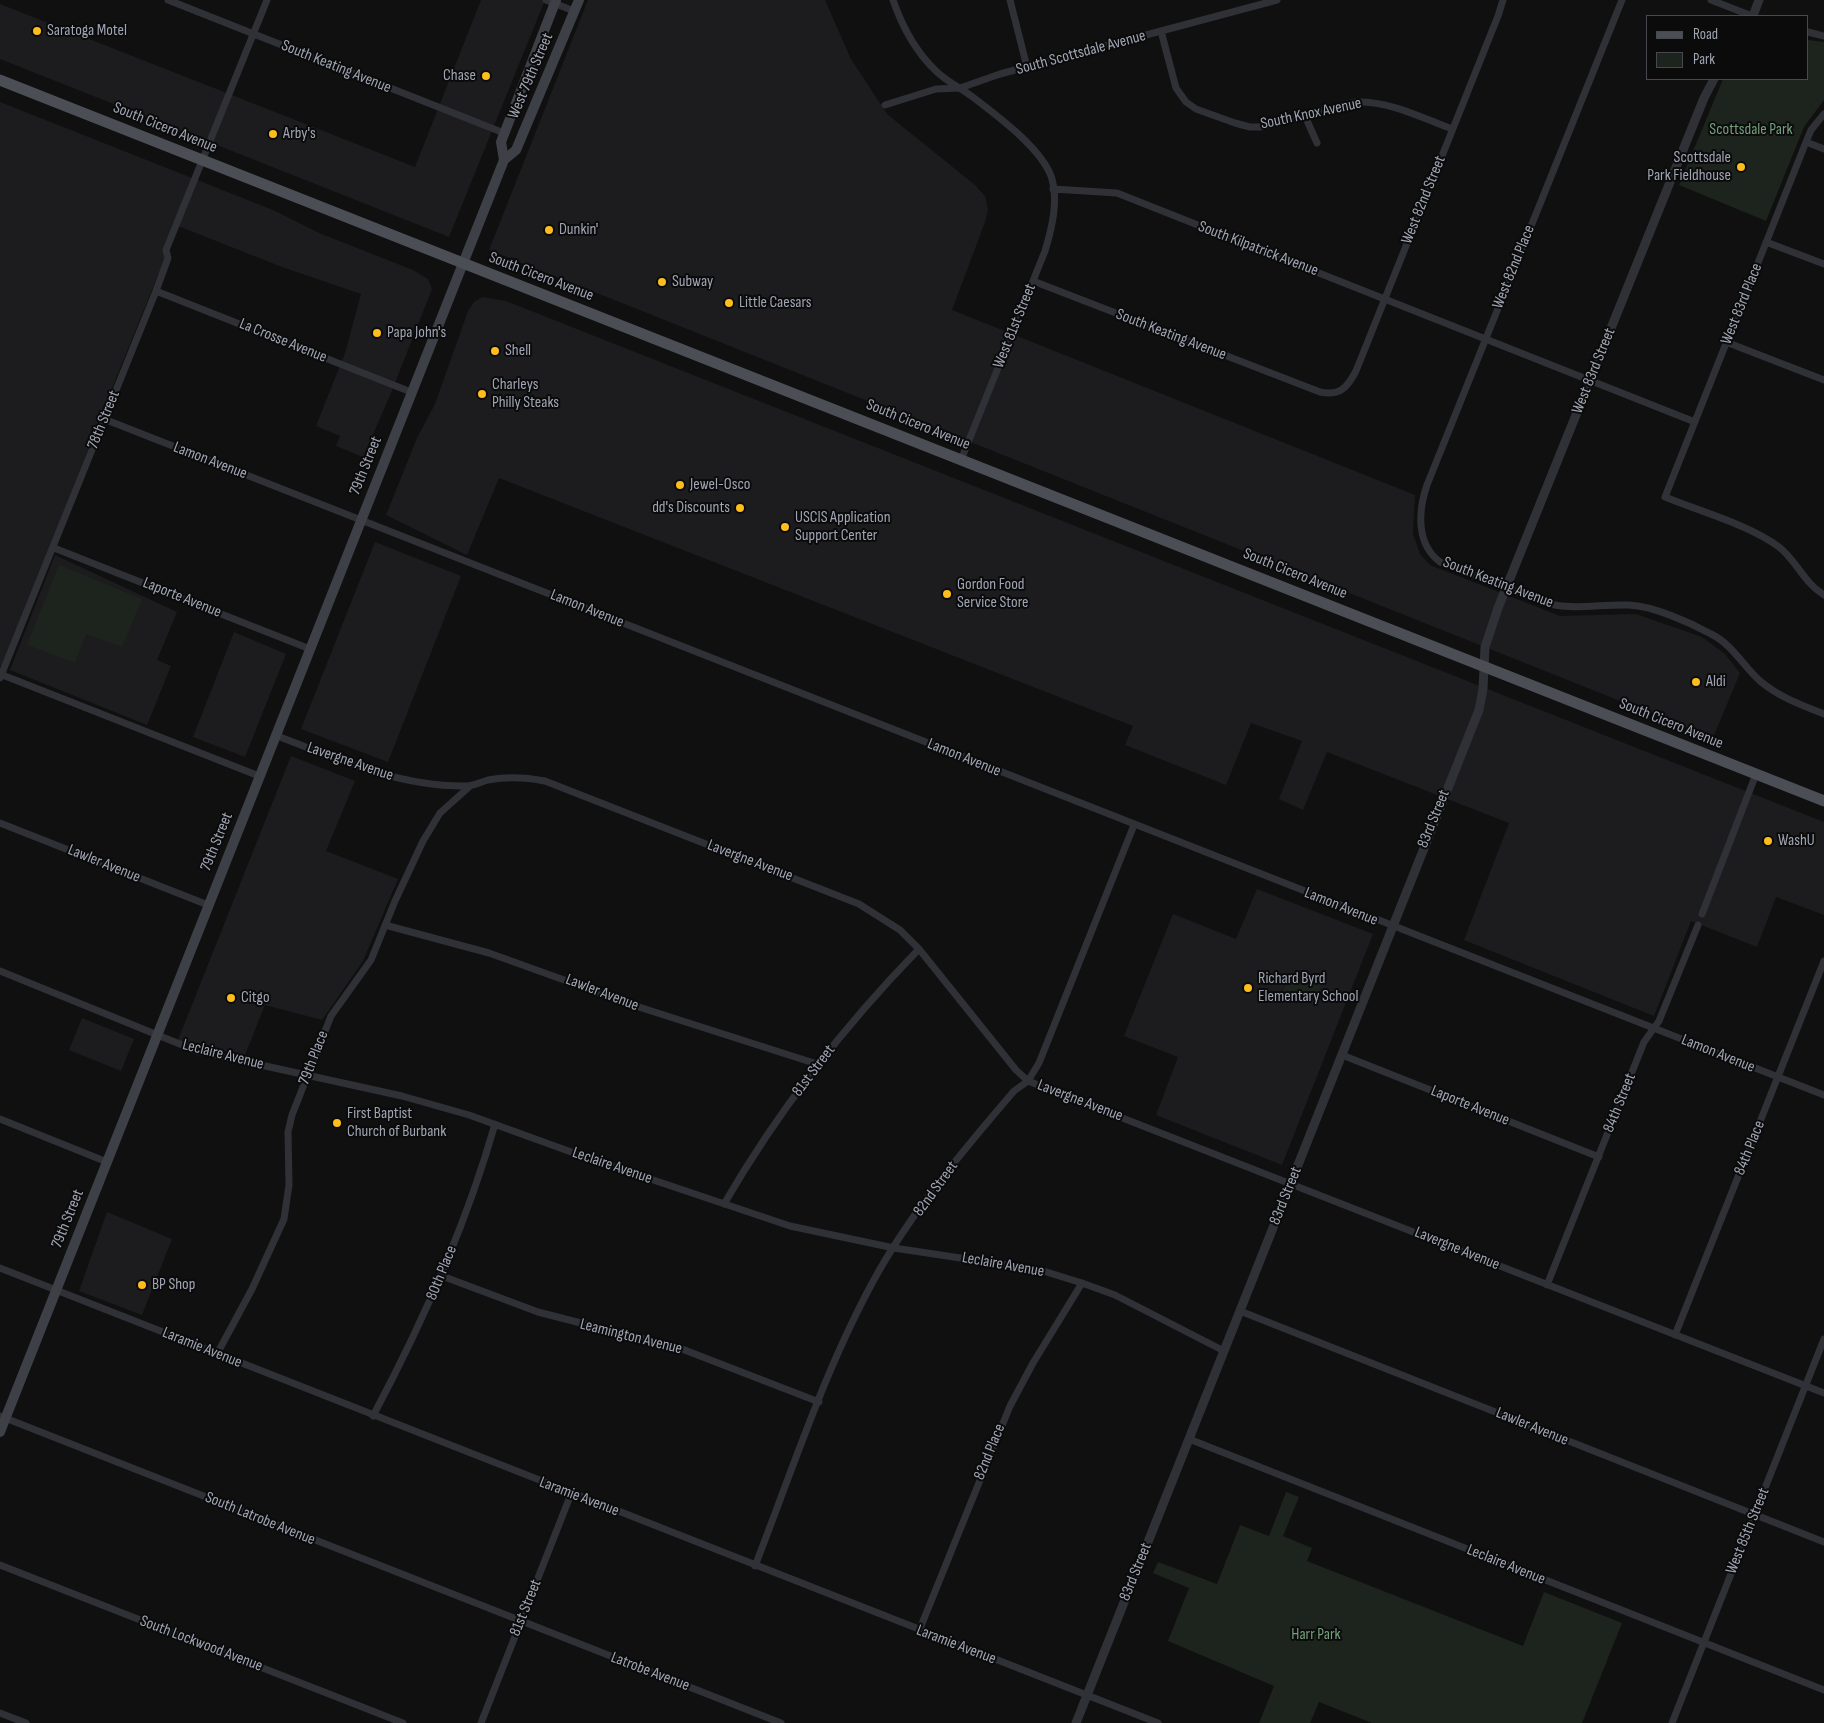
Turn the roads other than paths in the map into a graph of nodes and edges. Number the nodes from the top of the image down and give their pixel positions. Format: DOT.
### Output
graph roads {
  1 [pos="168,0"];
  2 [pos="267,0"];
  3 [pos="579,0"];
  4 [pos="893,0"];
  5 [pos="1010,0"];
  6 [pos="1277,0"];
  7 [pos="1502,0"];
  8 [pos="1622,0"];
  9 [pos="1711,0"];
  10 [pos="1759,0"];
  11 [pos="553,1"];
  12 [pos="574,11"];
  13 [pos="1749,15"];
  14 [pos="1752,15"];
  15 [pos="1161,31"];
  16 [pos="1809,32"];
  17 [pos="254,34"];
  18 [pos="1824,36"];
  19 [pos="1027,67"];
  20 [pos="0,80"];
  21 [pos="1713,80"];
  22 [pos="960,88"];
  23 [pos="885,105"];
  24 [pos="1824,114"];
  25 [pos="1305,116"];
  26 [pos="1452,129"];
  27 [pos="504,133"];
  28 [pos="1806,142"];
  29 [pos="1317,143"];
  30 [pos="1824,149"];
  31 [pos="203,160"];
  32 [pos="504,160"];
  33 [pos="1053,189"];
  34 [pos="1766,242"];
  35 [pos="462,264"];
  36 [pos="1824,264"];
  37 [pos="1033,281"];
  38 [pos="156,291"];
  39 [pos="1385,299"];
  40 [pos="1485,339"];
  41 [pos="1726,342"];
  42 [pos="1591,380"];
  43 [pos="1824,380"];
  44 [pos="411,392"];
  45 [pos="1338,394"];
  46 [pos="104,420"];
  47 [pos="1695,422"];
  48 [pos="961,460"];
  49 [pos="360,520"];
  50 [pos="1423,536"];
  51 [pos="54,548"];
  52 [pos="1506,588"];
  53 [pos="1824,595"];
  54 [pos="310,649"];
  55 [pos="1482,666"];
  56 [pos="0,676"];
  57 [pos="1824,714"];
  58 [pos="276,735"];
  59 [pos="1756,774"];
  60 [pos="259,776"];
  61 [pos="468,787"];
  62 [pos="1824,801"];
  63 [pos="0,823"];
  64 [pos="1134,825"];
  65 [pos="208,905"];
  66 [pos="1702,914"];
  67 [pos="385,925"];
  68 [pos="1698,925"];
  69 [pos="1391,927"];
  70 [pos="919,949"];
  71 [pos="1824,961"];
  72 [pos="0,971"];
  73 [pos="1654,1028"];
  74 [pos="158,1034"];
  75 [pos="1342,1055"];
  76 [pos="818,1064"];
  77 [pos="308,1076"];
  78 [pos="1778,1077"];
  79 [pos="1028,1081"];
  80 [pos="1824,1096"];
  81 [pos="0,1119"];
  82 [pos="495,1124"];
  83 [pos="1599,1157"];
  84 [pos="107,1162"];
  85 [pos="1291,1183"];
  86 [pos="724,1204"];
  87 [pos="894,1248"];
  88 [pos="0,1268"];
  89 [pos="442,1276"];
  90 [pos="1082,1283"];
  91 [pos="1548,1285"];
  92 [pos="56,1290"];
  93 [pos="1240,1311"];
  94 [pos="1675,1335"];
  95 [pos="1824,1339"];
  96 [pos="1224,1351"];
  97 [pos="217,1354"];
  98 [pos="1805,1386"];
  99 [pos="1824,1393"];
  100 [pos="819,1402"];
  101 [pos="373,1416"];
  102 [pos="3,1417"];
  103 [pos="0,1432"];
  104 [pos="1189,1439"];
  105 [pos="571,1494"];
  106 [pos="1754,1514"];
  107 [pos="1824,1542"];
  108 [pos="0,1565"];
  109 [pos="755,1566"];
  110 [pos="520,1622"];
  111 [pos="919,1631"];
  112 [pos="1704,1643"];
  113 [pos="1824,1690"];
  114 [pos="1087,1695"];
  115 [pos="0,1713"];
  116 [pos="26,1723"];
  117 [pos="403,1723"];
  118 [pos="481,1723"];
  119 [pos="781,1723"];
  120 [pos="1076,1723"];
  121 [pos="1158,1723"];
  122 [pos="1672,1723"];
  1 -- 17 [label="street, South Keating Avenue"];
  2 -- 17 [label="street, 78th Street"];
  3 -- 12 [label="main road, West 79th Street"];
  4 -- 22 [label="street"];
  5 -- 19 [label="street"];
  6 -- 15 [label="street, South Scottsdale Avenue"];
  7 -- 26 [label="street, West 82nd Street"];
  8 -- 40 [label="street, West 82nd Place"];
  9 -- 13 [label="street"];
  10 -- 14 [label="street"];
  11 -- 12 [label="street"];
  11 -- 27 [label="main road, West 79th Street"];
  12 -- 32 [label="main road, West 79th Street"];
  15 -- 19 [label="street, South Scottsdale Avenue"];
  15 -- 25 [label="street, South Knox Avenue"];
  16 -- 18 [label="street"];
  17 -- 27 [label="street, South Keating Avenue"];
  17 -- 31 [label="street, 78th Street"];
  19 -- 22 [label="street, South Scottsdale Avenue"];
  20 -- 31 [label="main road, South Cicero Avenue"];
  21 -- 42 [label="street, West 83rd Street"];
  22 -- 23 [label="street, South Scottsdale Avenue"];
  22 -- 33 [label="street"];
  24 -- 28 [label="street, West 83rd Place"];
  25 -- 26 [label="street, South Knox Avenue"];
  25 -- 29 [label="street"];
  26 -- 39 [label="street, West 82nd Street"];
  27 -- 32 [label="main road, West 79th Street"];
  28 -- 30 [label="street"];
  28 -- 34 [label="street, West 83rd Place"];
  31 -- 35 [label="main road, South Cicero Avenue"];
  31 -- 38 [label="street, 78th Street"];
  32 -- 35 [label="main road, West 79th Street"];
  33 -- 37 [label="street, West 81st Street"];
  33 -- 39 [label="street, South Kilpatrick Avenue"];
  34 -- 36 [label="street"];
  34 -- 41 [label="street, West 83rd Place"];
  35 -- 44 [label="main road, 79th Street"];
  35 -- 48 [label="main road, South Cicero Avenue"];
  37 -- 45 [label="street, South Keating Avenue"];
  37 -- 48 [label="street, West 81st Street"];
  38 -- 44 [label="street, La Crosse Avenue"];
  38 -- 46 [label="street, 78th Street"];
  39 -- 40 [label="street, South Kilpatrick Avenue"];
  39 -- 45 [label="street, West 82nd Street"];
  40 -- 42 [label="street, South Kilpatrick Avenue"];
  40 -- 50 [label="street, West 82nd Place"];
  41 -- 43 [label="street"];
  41 -- 47 [label="street, West 83rd Place"];
  42 -- 47 [label="street, South Kilpatrick Avenue"];
  42 -- 52 [label="street, West 83rd Street"];
  44 -- 49 [label="main road, 79th Street"];
  46 -- 49 [label="street, Lamon Avenue"];
  46 -- 51 [label="street, 78th Street"];
  47 -- 53 [label="street, West 83rd Place"];
  48 -- 55 [label="main road, South Cicero Avenue"];
  49 -- 54 [label="main road, 79th Street"];
  49 -- 64 [label="street, Lamon Avenue"];
  50 -- 52 [label="street, South Keating Avenue"];
  51 -- 54 [label="street, Laporte Avenue"];
  51 -- 56 [label="street, 78th Street"];
  52 -- 55 [label="street, West 83rd Street"];
  52 -- 57 [label="street, South Keating Avenue"];
  54 -- 58 [label="main road, 79th Street"];
  55 -- 59 [label="main road, South Cicero Avenue"];
  55 -- 69 [label="street, 83rd Street"];
  56 -- 60 [label="street"];
  58 -- 60 [label="main road, 79th Street"];
  58 -- 61 [label="street, Lavergne Avenue"];
  59 -- 62 [label="main road, South Cicero Avenue"];
  59 -- 66 [label="street"];
  60 -- 65 [label="main road, 79th Street"];
  61 -- 67 [label="street, 79th Place"];
  61 -- 70 [label="street, Lavergne Avenue"];
  63 -- 65 [label="street, Lawler Avenue"];
  64 -- 69 [label="street, Lamon Avenue"];
  64 -- 79 [label="street, 82nd Street"];
  65 -- 74 [label="main road, 79th Street"];
  67 -- 76 [label="street, Lawler Avenue"];
  67 -- 77 [label="street, 79th Place"];
  68 -- 73 [label="street, 84th Street"];
  69 -- 73 [label="street, Lamon Avenue"];
  69 -- 75 [label="street, 83rd Street"];
  70 -- 76 [label="street, 81st Street"];
  70 -- 79 [label="street, Lavergne Avenue"];
  71 -- 78 [label="street, 84th Place"];
  72 -- 74 [label="street, Leclaire Avenue"];
  73 -- 78 [label="street, Lamon Avenue"];
  73 -- 83 [label="street, 84th Street"];
  74 -- 77 [label="street, Leclaire Avenue"];
  74 -- 84 [label="main road, 79th Street"];
  75 -- 83 [label="street, Laporte Avenue"];
  75 -- 85 [label="street, 83rd Street"];
  76 -- 86 [label="street, 81st Street"];
  77 -- 82 [label="street, Leclaire Avenue"];
  77 -- 97 [label="street, 79th Place"];
  78 -- 80 [label="street, Lamon Avenue"];
  78 -- 94 [label="street, 84th Place"];
  79 -- 85 [label="street, Lavergne Avenue"];
  79 -- 87 [label="street, 82nd Street"];
  81 -- 84 [label="street"];
  82 -- 86 [label="street, Leclaire Avenue"];
  82 -- 89 [label="street, 80th Place"];
  83 -- 91 [label="street, 84th Street"];
  84 -- 92 [label="main road, 79th Street"];
  85 -- 91 [label="street, Lavergne Avenue"];
  85 -- 93 [label="street, 83rd Street"];
  86 -- 87 [label="street, Leclaire Avenue"];
  87 -- 90 [label="street, Leclaire Avenue"];
  87 -- 100 [label="street, 82nd Street"];
  88 -- 92 [label="street, Laramie Avenue"];
  89 -- 100 [label="street, Leamington Avenue"];
  89 -- 101 [label="street, 80th Place"];
  90 -- 96 [label="street, Leclaire Avenue"];
  90 -- 111 [label="street, 82nd Place"];
  91 -- 94 [label="street, Lavergne Avenue"];
  92 -- 97 [label="street, Laramie Avenue"];
  92 -- 102 [label="main road, 79th Street"];
  93 -- 96 [label="street, 83rd Street"];
  93 -- 106 [label="street, Lawler Avenue"];
  94 -- 98 [label="street, Lavergne Avenue"];
  95 -- 98 [label="street, West 85th Street"];
  96 -- 104 [label="street, 83rd Street"];
  97 -- 101 [label="street, Laramie Avenue"];
  98 -- 99 [label="street, Lavergne Avenue"];
  98 -- 106 [label="street, West 85th Street"];
  100 -- 109 [label="street, 82nd Street"];
  101 -- 105 [label="street, Laramie Avenue"];
  102 -- 103 [label="main road, 79th Street"];
  102 -- 110 [label="street, South Latrobe Avenue"];
  104 -- 112 [label="street, Leclaire Avenue"];
  104 -- 114 [label="street, 83rd Street"];
  105 -- 109 [label="street, Laramie Avenue"];
  105 -- 110 [label="street, 81st Street"];
  106 -- 107 [label="street, Lawler Avenue"];
  106 -- 112 [label="street, West 85th Street"];
  108 -- 117 [label="street, South Lockwood Avenue"];
  109 -- 111 [label="street, Laramie Avenue"];
  110 -- 118 [label="street, 81st Street"];
  110 -- 119 [label="street, Latrobe Avenue"];
  111 -- 114 [label="street, Laramie Avenue"];
  112 -- 113 [label="street, Leclaire Avenue"];
  112 -- 122 [label="street, West 85th Street"];
  114 -- 120 [label="street, 83rd Street"];
  114 -- 121 [label="street, Laramie Avenue"];
  115 -- 116 [label="street"];
}
